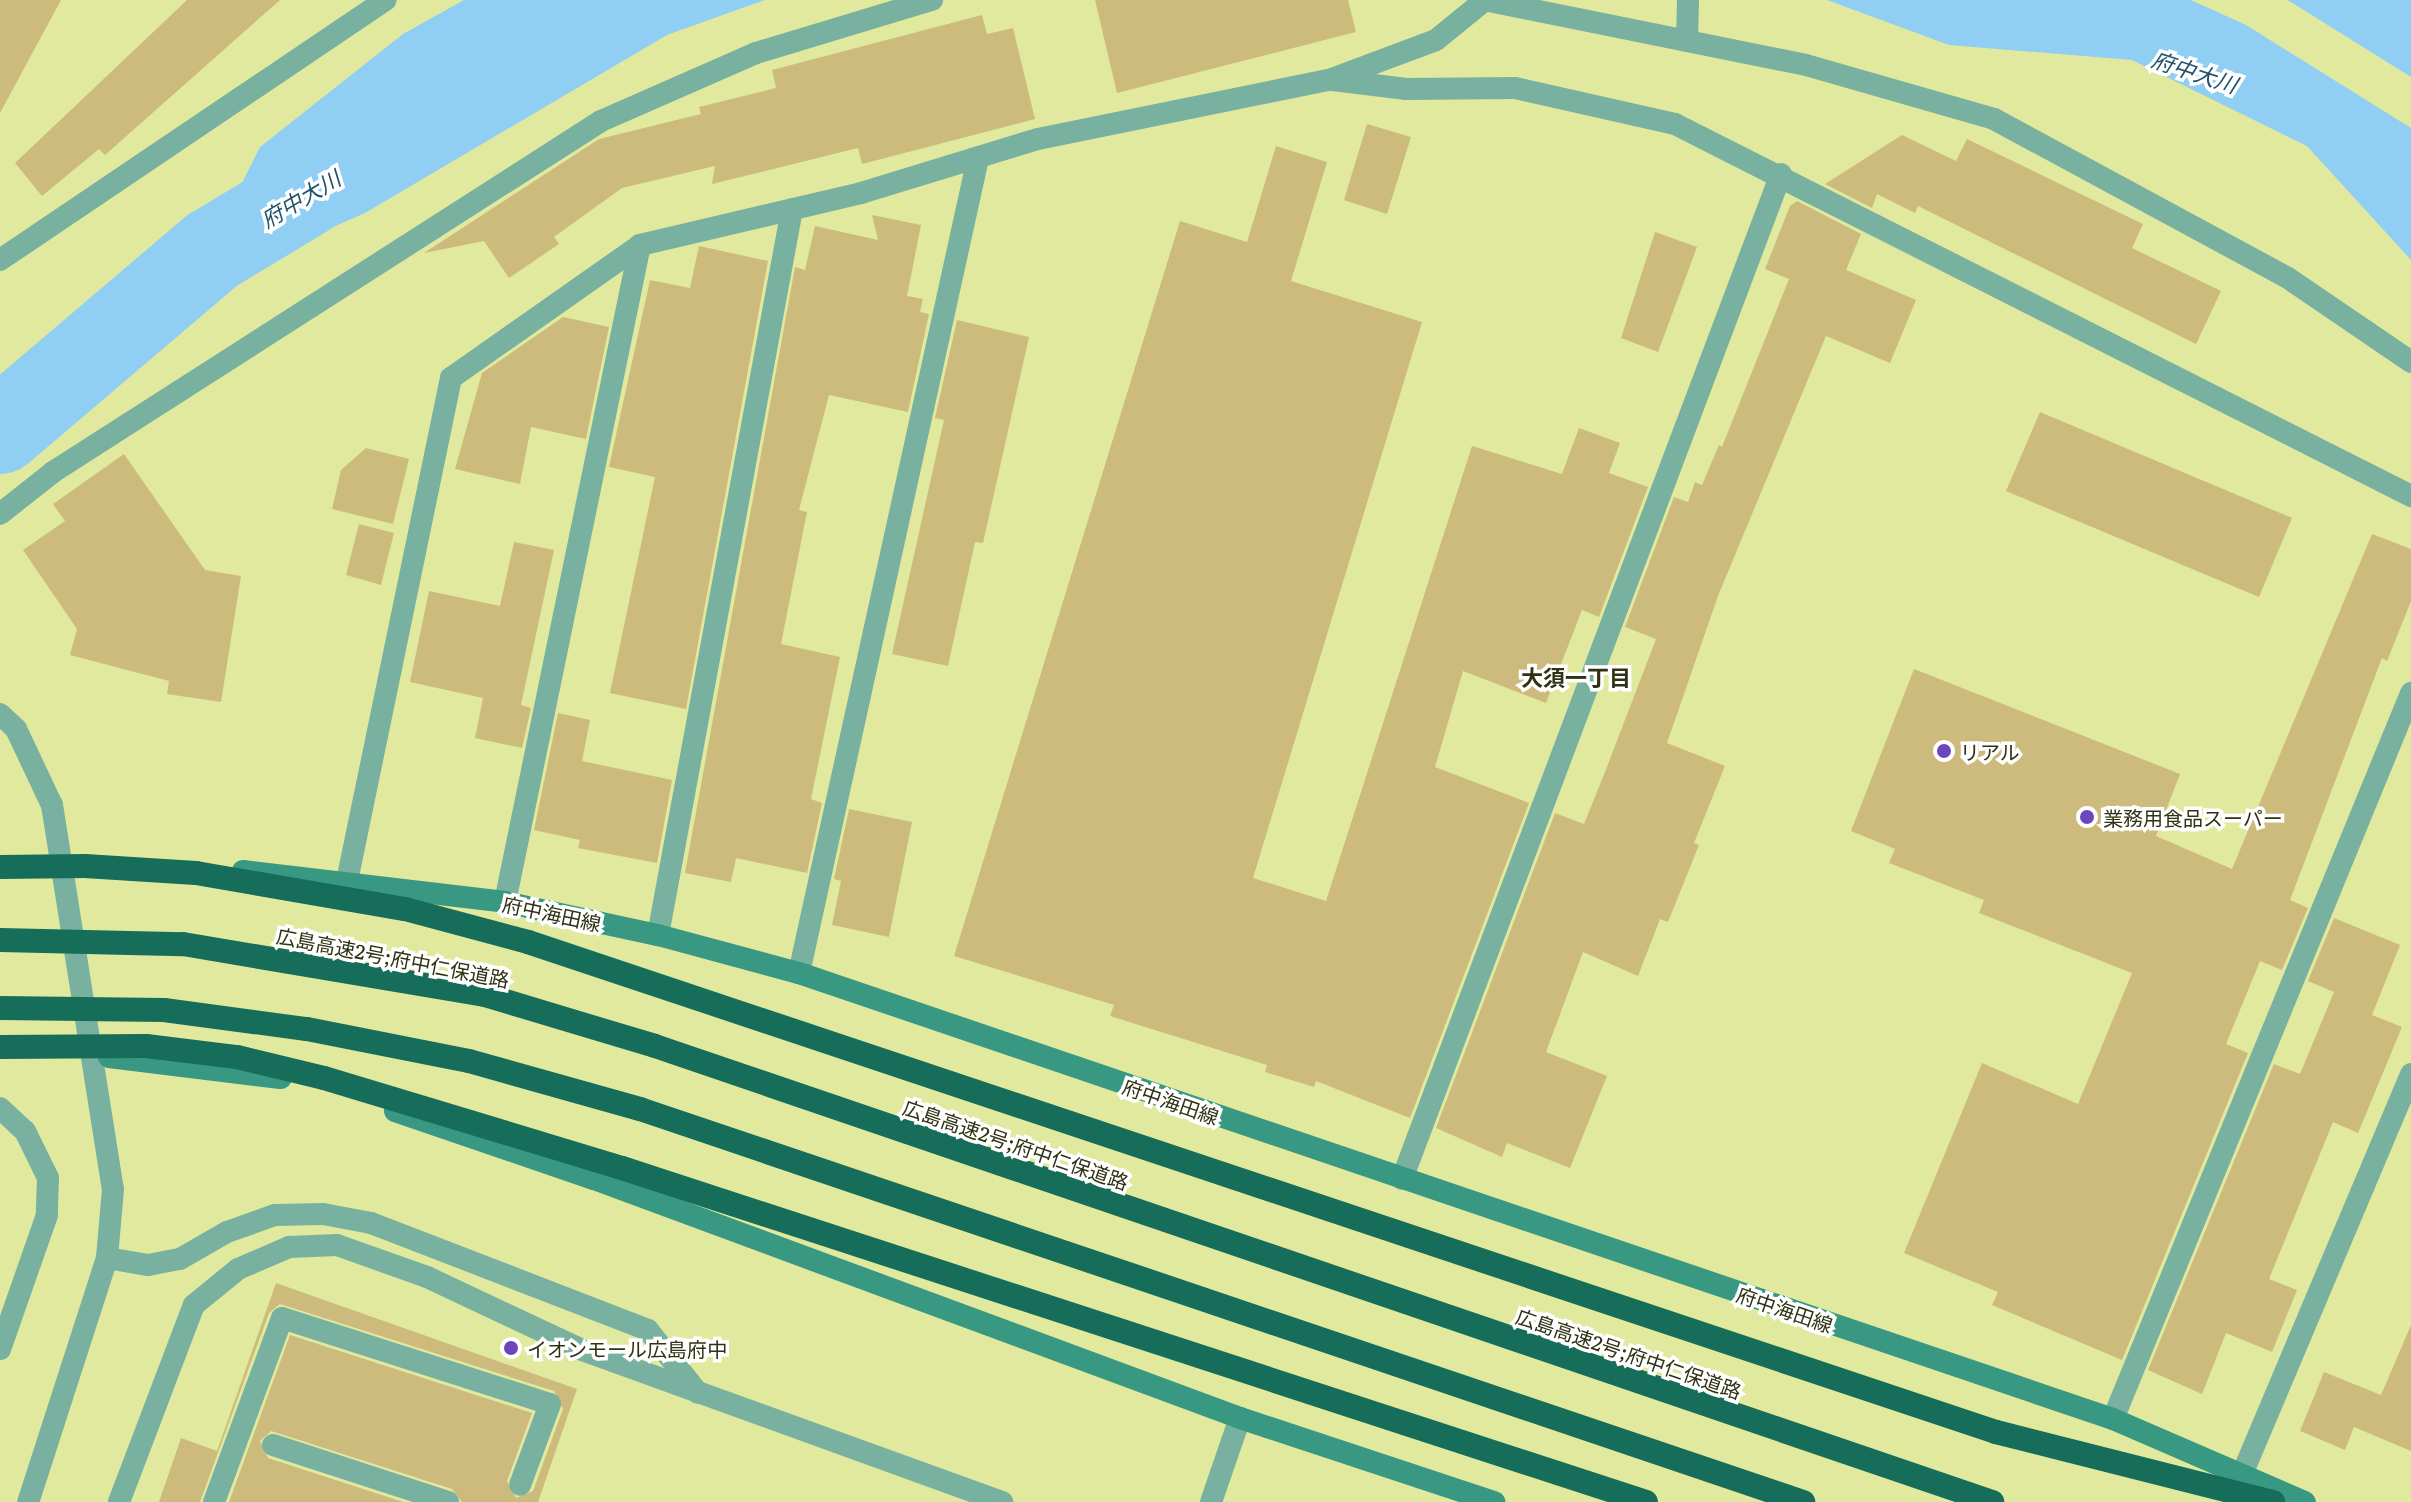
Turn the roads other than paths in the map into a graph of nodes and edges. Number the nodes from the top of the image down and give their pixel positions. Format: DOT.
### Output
graph roads {
  1 [pos="386,0"];
  2 [pos="932,0"];
  3 [pos="1484,0"];
  4 [pos="1688,4"];
  5 [pos="1687,41"];
  6 [pos="1329,80"];
  7 [pos="978,158"];
  8 [pos="1781,174"];
  9 [pos="792,209"];
  10 [pos="640,245"];
  11 [pos="0,260"];
  12 [pos="2411,362"];
  13 [pos="2411,496"];
  14 [pos="0,514"];
  15 [pos="2411,693"];
  16 [pos="0,714"];
  17 [pos="0,867"];
  18 [pos="61,872"];
  19 [pos="0,876"];
  20 [pos="347,881"];
  21 [pos="505,902"];
  22 [pos="658,935"];
  23 [pos="0,940"];
  24 [pos="799,973"];
  25 [pos="0,1008"];
  26 [pos="0,1047"];
  27 [pos="89,1057"];
  28 [pos="2411,1074"];
  29 [pos="0,1108"];
  30 [pos="1402,1179"];
  31 [pos="107,1258"];
  32 [pos="0,1349"];
  33 [pos="698,1393"];
  34 [pos="1240,1418"];
  35 [pos="2113,1419"];
  36 [pos="273,1445"];
  37 [pos="2243,1472"];
  38 [pos="520,1485"];
  39 [pos="1220,1496"];
  40 [pos="28,1502"];
  41 [pos="119,1502"];
  42 [pos="214,1502"];
  43 [pos="448,1502"];
  44 [pos="1002,1502"];
  45 [pos="1494,1502"];
  46 [pos="1646,1502"];
  47 [pos="1803,1502"];
  48 [pos="1992,1502"];
  49 [pos="2273,1502"];
  50 [pos="2305,1502"];
  1 -- 11 [label="street"];
  2 -- 14 [label="street"];
  3 -- 5 [label="street"];
  3 -- 6 [label="street"];
  4 -- 5 [label="street"];
  5 -- 12 [label="street"];
  6 -- 7 [label="street"];
  6 -- 8 [label="street"];
  7 -- 9 [label="street"];
  7 -- 24 [label="street"];
  8 -- 13 [label="street"];
  8 -- 30 [label="street"];
  9 -- 10 [label="street"];
  9 -- 22 [label="street"];
  10 -- 20 [label="street"];
  10 -- 21 [label="street"];
  15 -- 35 [label="street"];
  16 -- 18 [label="street"];
  17 -- 49 [label="highway, bridge"];
  18 -- 19 [label="main road, 府中海田線"];
  18 -- 20 [label="main road, 府中海田線"];
  18 -- 27 [label="street"];
  20 -- 21 [label="main road, 府中海田線"];
  21 -- 22 [label="main road, 府中海田線"];
  22 -- 24 [label="main road, 府中海田線"];
  23 -- 48 [label="highway, 広島高速2号;府中仁保道路, bridge"];
  24 -- 30 [label="main road, 府中海田線"];
  25 -- 47 [label="highway, bridge"];
  26 -- 46 [label="highway, bridge"];
  27 -- 31 [label="street"];
  27 -- 34 [label="main road"];
  28 -- 37 [label="street"];
  29 -- 32 [label="street"];
  30 -- 35 [label="main road, 府中海田線"];
  31 -- 33 [label="street"];
  31 -- 40 [label="street"];
  33 -- 41 [label="street"];
  33 -- 44 [label="street"];
  34 -- 39 [label="street"];
  34 -- 45 [label="main road"];
  35 -- 37 [label="main road, 府中海田線"];
  36 -- 43 [label="street"];
  37 -- 50 [label="main road, 府中海田線"];
  38 -- 42 [label="street"];
}
